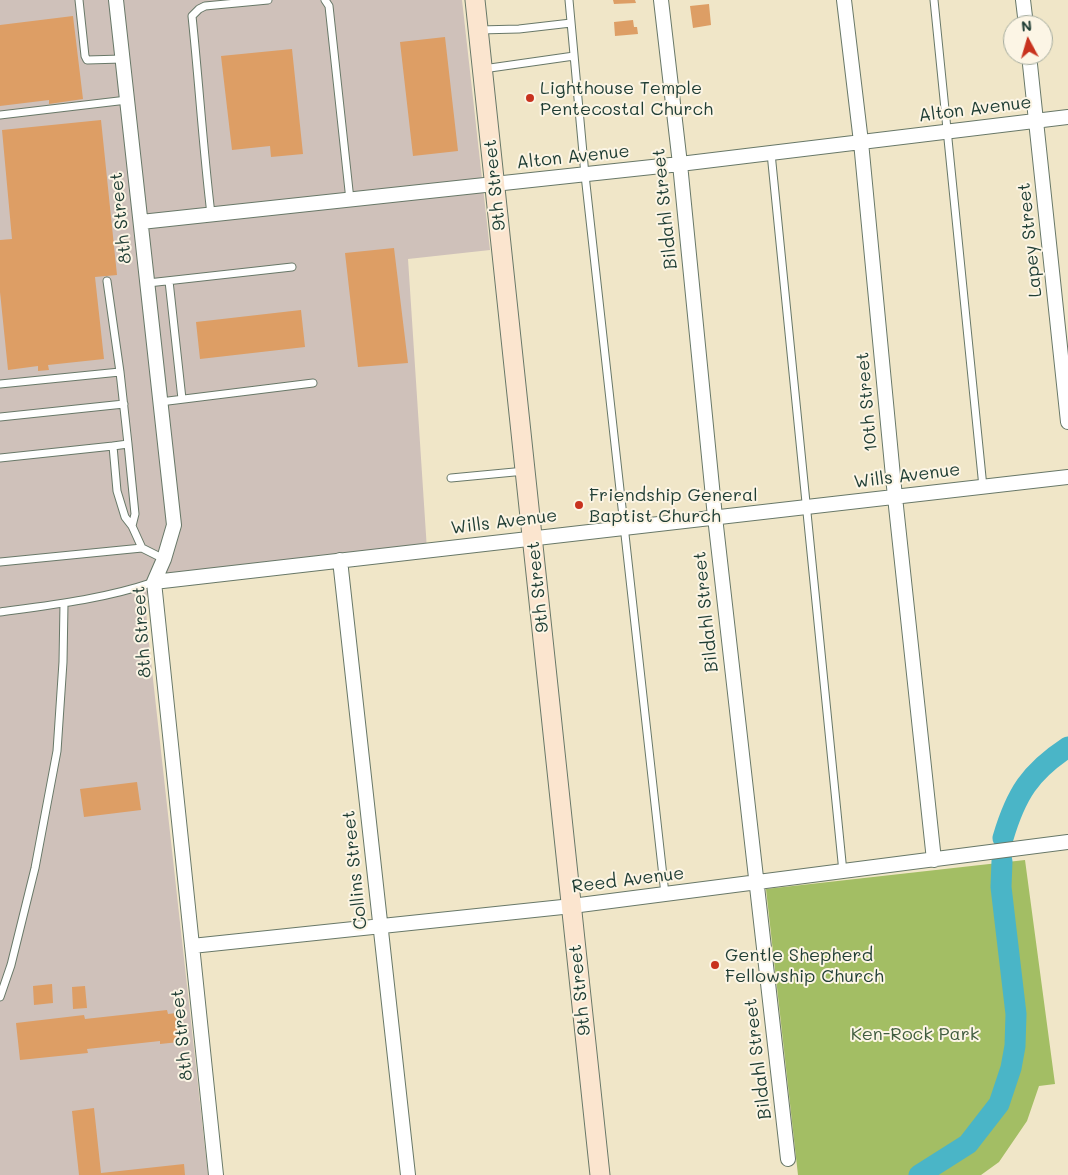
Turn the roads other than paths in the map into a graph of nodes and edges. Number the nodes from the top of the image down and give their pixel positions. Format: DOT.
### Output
graph roads {
  1 [pos="79,0"];
  2 [pos="116,0"];
  3 [pos="268,0"];
  4 [pos="324,0"];
  5 [pos="475,0"];
  6 [pos="569,0"];
  7 [pos="661,0"];
  8 [pos="844,0"];
  9 [pos="934,0"];
  10 [pos="1023,0"];
  11 [pos="1025,15"];
  12 [pos="571,23"];
  13 [pos="479,30"];
  14 [pos="574,56"];
  15 [pos="122,59"];
  16 [pos="1030,65"];
  17 [pos="483,69"];
  18 [pos="127,100"];
  19 [pos="0,115"];
  20 [pos="1068,117"];
  21 [pos="1037,120"];
  22 [pos="948,131"];
  23 [pos="861,142"];
  24 [pos="771,153"];
  25 [pos="680,164"];
  26 [pos="585,175"];
  27 [pos="495,185"];
  28 [pos="350,200"];
  29 [pos="210,214"];
  30 [pos="141,222"];
  31 [pos="292,267"];
  32 [pos="107,281"];
  33 [pos="169,281"];
  34 [pos="148,283"];
  35 [pos="120,372"];
  36 [pos="313,383"];
  37 [pos="0,384"];
  38 [pos="182,399"];
  39 [pos="160,402"];
  40 [pos="124,404"];
  41 [pos="0,417"];
  42 [pos="1068,422"];
  43 [pos="128,444"];
  44 [pos="114,446"];
  45 [pos="0,458"];
  46 [pos="525,470"];
  47 [pos="1068,477"];
  48 [pos="451,478"];
  49 [pos="983,486"];
  50 [pos="895,496"];
  51 [pos="806,507"];
  52 [pos="715,517"];
  53 [pos="132,526"];
  54 [pos="624,528"];
  55 [pos="533,538"];
  56 [pos="142,548"];
  57 [pos="164,559"];
  58 [pos="340,560"];
  59 [pos="0,562"];
  60 [pos="154,582"];
  61 [pos="64,604"];
  62 [pos="0,612"];
  63 [pos="1068,842"];
  64 [pos="934,860"];
  65 [pos="843,872"];
  66 [pos="756,883"];
  67 [pos="665,894"];
  68 [pos="572,906"];
  69 [pos="380,925"];
  70 [pos="192,946"];
  71 [pos="0,997"];
  72 [pos="788,1160"];
  73 [pos="216,1175"];
  74 [pos="408,1175"];
  75 [pos="600,1175"];
  1 -- 15 [label="lane"];
  2 -- 15 [label="street, 8th Street"];
  3 -- 29 [label="lane"];
  4 -- 28 [label="lane"];
  5 -- 13 [label="street, 9th Street"];
  6 -- 12 [label="lane"];
  7 -- 25 [label="street, Bildahl Street"];
  8 -- 23 [label="street, 10th Street"];
  9 -- 22 [label="lane"];
  10 -- 11 [label="street"];
  12 -- 13 [label="lane"];
  12 -- 14 [label="lane"];
  13 -- 17 [label="street, 9th Street"];
  14 -- 17 [label="lane"];
  14 -- 26 [label="lane"];
  15 -- 18 [label="street, 8th Street"];
  16 -- 21 [label="street, Lapey Street"];
  17 -- 27 [label="street, 9th Street"];
  18 -- 19 [label="lane"];
  18 -- 30 [label="street, 8th Street"];
  20 -- 21 [label="street, Alton Avenue"];
  21 -- 22 [label="street, Alton Avenue"];
  21 -- 42 [label="street, Lapey Street"];
  22 -- 23 [label="street, Alton Avenue"];
  22 -- 49 [label="lane"];
  23 -- 24 [label="street, Alton Avenue"];
  23 -- 50 [label="street, 10th Street"];
  24 -- 25 [label="street, Alton Avenue"];
  24 -- 51 [label="lane"];
  25 -- 26 [label="street, Alton Avenue"];
  25 -- 52 [label="street, Bildahl Street"];
  26 -- 27 [label="street, Alton Avenue"];
  26 -- 54 [label="lane"];
  27 -- 28 [label="street, Alton Avenue"];
  27 -- 46 [label="street, 9th Street"];
  28 -- 29 [label="street, Alton Avenue"];
  29 -- 30 [label="street, Alton Avenue"];
  30 -- 34 [label="street, 8th Street"];
  31 -- 33 [label="lane"];
  32 -- 35 [label="lane"];
  33 -- 34 [label="lane"];
  33 -- 38 [label="lane"];
  34 -- 39 [label="street, 8th Street"];
  35 -- 37 [label="lane"];
  35 -- 40 [label="lane"];
  36 -- 38 [label="lane"];
  38 -- 39 [label="lane"];
  39 -- 57 [label="street, 8th Street"];
  40 -- 41 [label="lane"];
  40 -- 43 [label="lane"];
  43 -- 44 [label="lane"];
  43 -- 53 [label="lane"];
  44 -- 45 [label="lane"];
  44 -- 53 [label="lane"];
  46 -- 48 [label="lane"];
  46 -- 55 [label="street, 9th Street"];
  47 -- 49 [label="street, Wills Avenue"];
  49 -- 50 [label="street, Wills Avenue"];
  50 -- 51 [label="street, Wills Avenue"];
  50 -- 64 [label="street, 10th Street"];
  51 -- 52 [label="street, Wills Avenue"];
  51 -- 65 [label="lane"];
  52 -- 54 [label="street, Wills Avenue"];
  52 -- 66 [label="street, Bildahl Street"];
  53 -- 56 [label="lane"];
  54 -- 55 [label="street, Wills Avenue"];
  54 -- 67 [label="lane"];
  55 -- 58 [label="street, Wills Avenue"];
  55 -- 68 [label="street, 9th Street"];
  56 -- 57 [label="lane"];
  56 -- 59 [label="lane"];
  57 -- 60 [label="street, 8th Street"];
  58 -- 60 [label="street, Wills Avenue"];
  58 -- 69 [label="street, Collins Street"];
  60 -- 61 [label="lane"];
  60 -- 70 [label="street, 8th Street"];
  61 -- 62 [label="lane"];
  61 -- 71 [label="lane"];
  63 -- 64 [label="street, Reed Avenue"];
  64 -- 65 [label="street, Reed Avenue"];
  65 -- 66 [label="street, Reed Avenue"];
  66 -- 67 [label="street, Reed Avenue"];
  66 -- 72 [label="street, Bildahl Street"];
  67 -- 68 [label="street, Reed Avenue"];
  68 -- 69 [label="street, Reed Avenue"];
  68 -- 75 [label="street, 9th Street"];
  69 -- 70 [label="street, Reed Avenue"];
  69 -- 74 [label="street, Collins Street"];
  70 -- 73 [label="street, 8th Street"];
}
